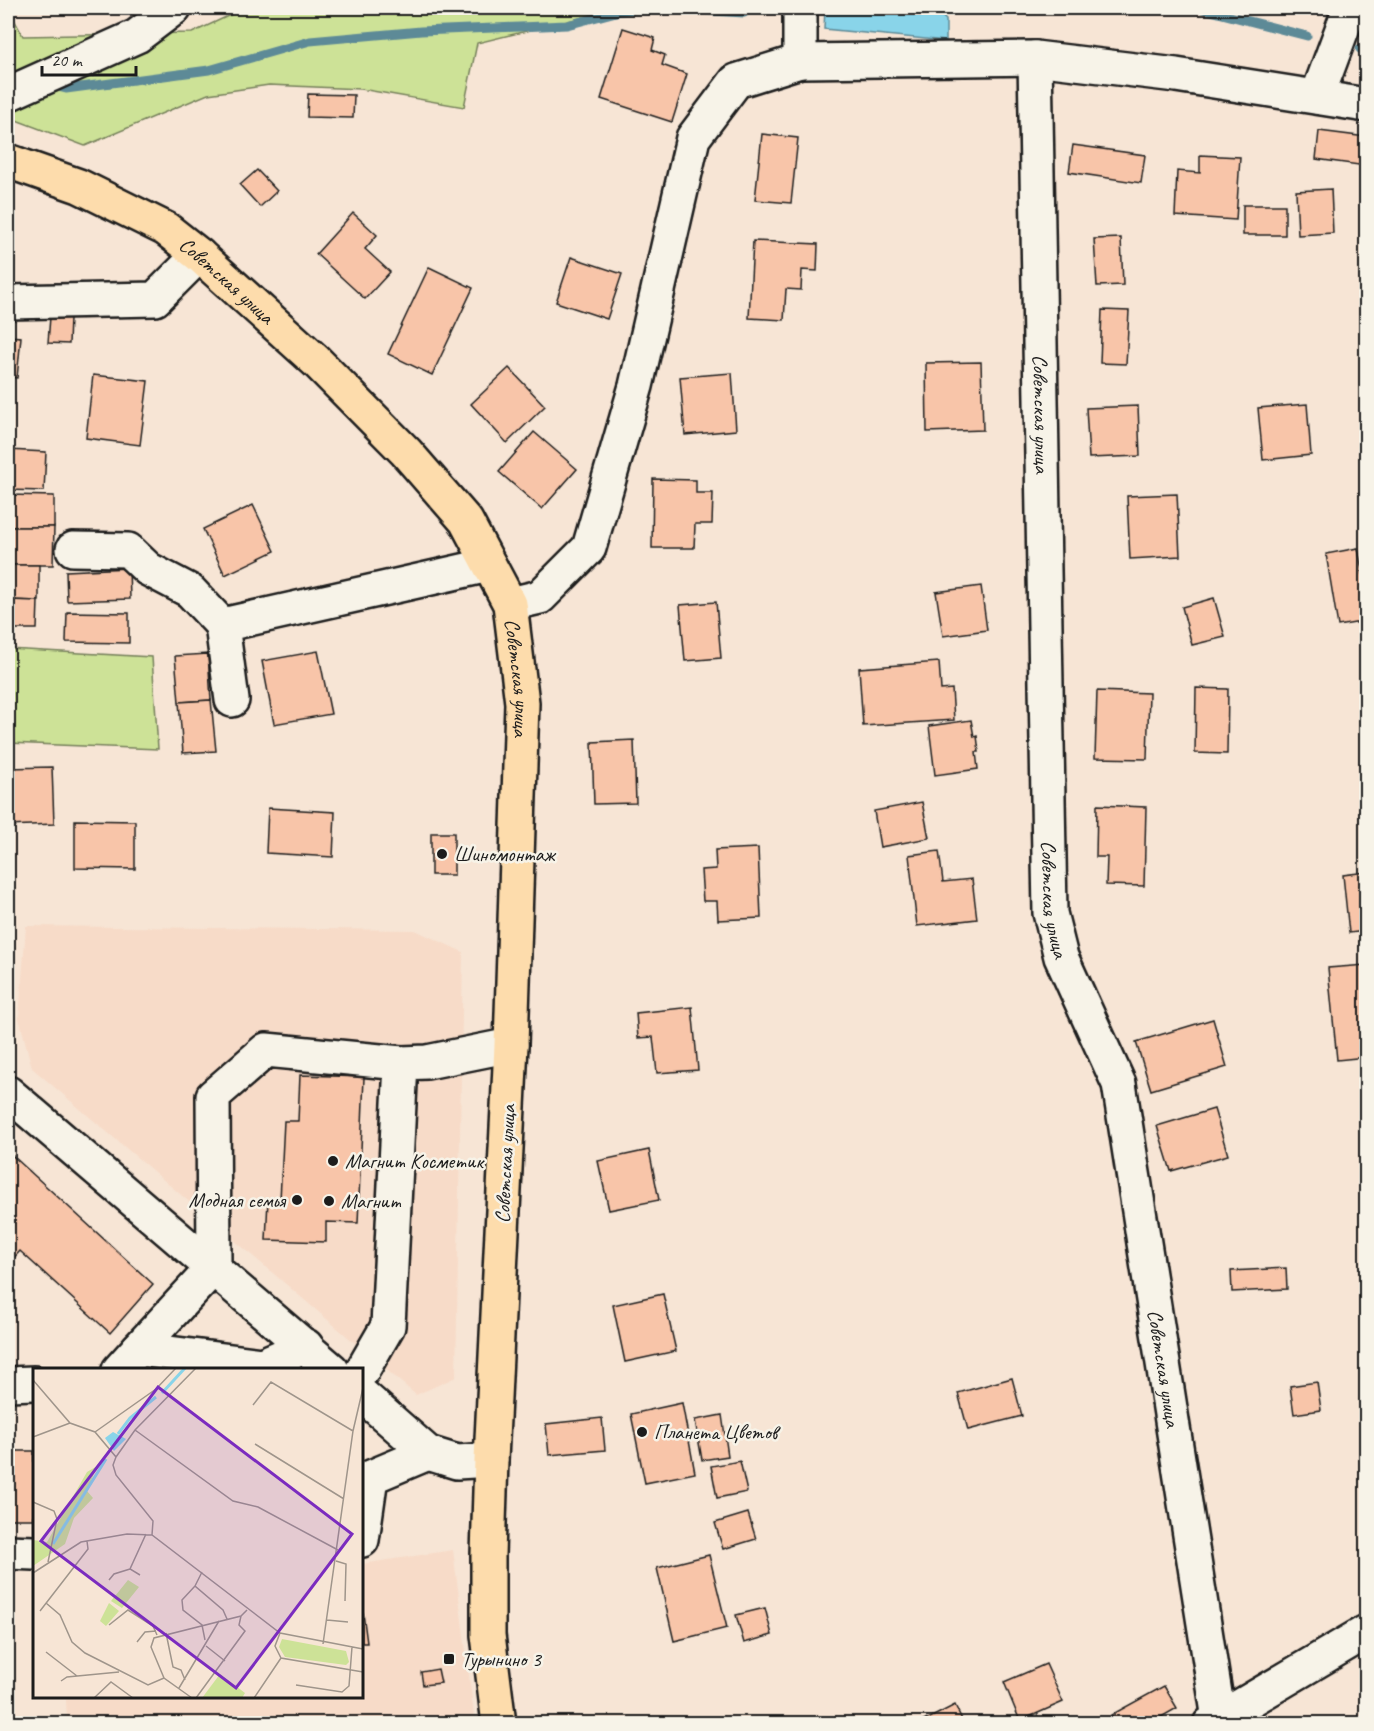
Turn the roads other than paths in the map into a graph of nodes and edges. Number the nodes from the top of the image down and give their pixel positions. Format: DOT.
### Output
graph roads {
  1 [pos="174,8"];
  2 [pos="800,8"];
  3 [pos="1350,8"];
  4 [pos="1035,58"];
  5 [pos="800,61"];
  6 [pos="14,92"];
  7 [pos="1317,97"];
  8 [pos="1366,105"];
  9 [pos="8,161"];
  10 [pos="199,255"];
  11 [pos="8,302"];
  12 [pos="73,549"];
  13 [pos="489,565"];
  14 [pos="510,604"];
  15 [pos="222,625"];
  16 [pos="232,700"];
  17 [pos="511,1045"];
  18 [pos="401,1063"];
  19 [pos="10,1100"];
  20 [pos="214,1267"];
  21 [pos="306,1346"];
  22 [pos="129,1359"];
  23 [pos="330,1368"];
  24 [pos="363,1369"];
  25 [pos="33,1383"];
  26 [pos="8,1384"];
  27 [pos="363,1396"];
  28 [pos="428,1453"];
  29 [pos="490,1460"];
  30 [pos="363,1533"];
  31 [pos="8,1552"];
  32 [pos="33,1552"];
  33 [pos="1366,1632"];
  34 [pos="1215,1721"];
  35 [pos="499,1724"];
  1 -- 6 [label="street"];
  2 -- 5 [label="street"];
  3 -- 7 [label="street"];
  4 -- 5 [label="street, Советская улица"];
  4 -- 7 [label="street, Советская улица"];
  4 -- 34 [label="street, Советская улица"];
  5 -- 14 [label="street, Советская улица"];
  7 -- 8 [label="street, Советская улица"];
  9 -- 10 [label="main road, Советская улица"];
  10 -- 11 [label="street"];
  10 -- 13 [label="main road, Советская улица"];
  12 -- 15 [label="street"];
  13 -- 14 [label="main road, Советская улица"];
  13 -- 15 [label="street"];
  14 -- 17 [label="main road, Советская улица"];
  15 -- 16 [label="street"];
  17 -- 18 [label="street"];
  17 -- 29 [label="main road, Советская улица"];
  18 -- 20 [label="street"];
  18 -- 24 [label="street"];
  19 -- 20 [label="street"];
  20 -- 21 [label="street"];
  20 -- 22 [label="street"];
  21 -- 22 [label="street"];
  21 -- 23 [label="street"];
  25 -- 26 [label="street"];
  27 -- 28 [label="street"];
  28 -- 29 [label="street"];
  28 -- 30 [label="street"];
  29 -- 35 [label="main road, Советская улица"];
  31 -- 32 [label="street"];
  33 -- 34 [label="street"];
}
